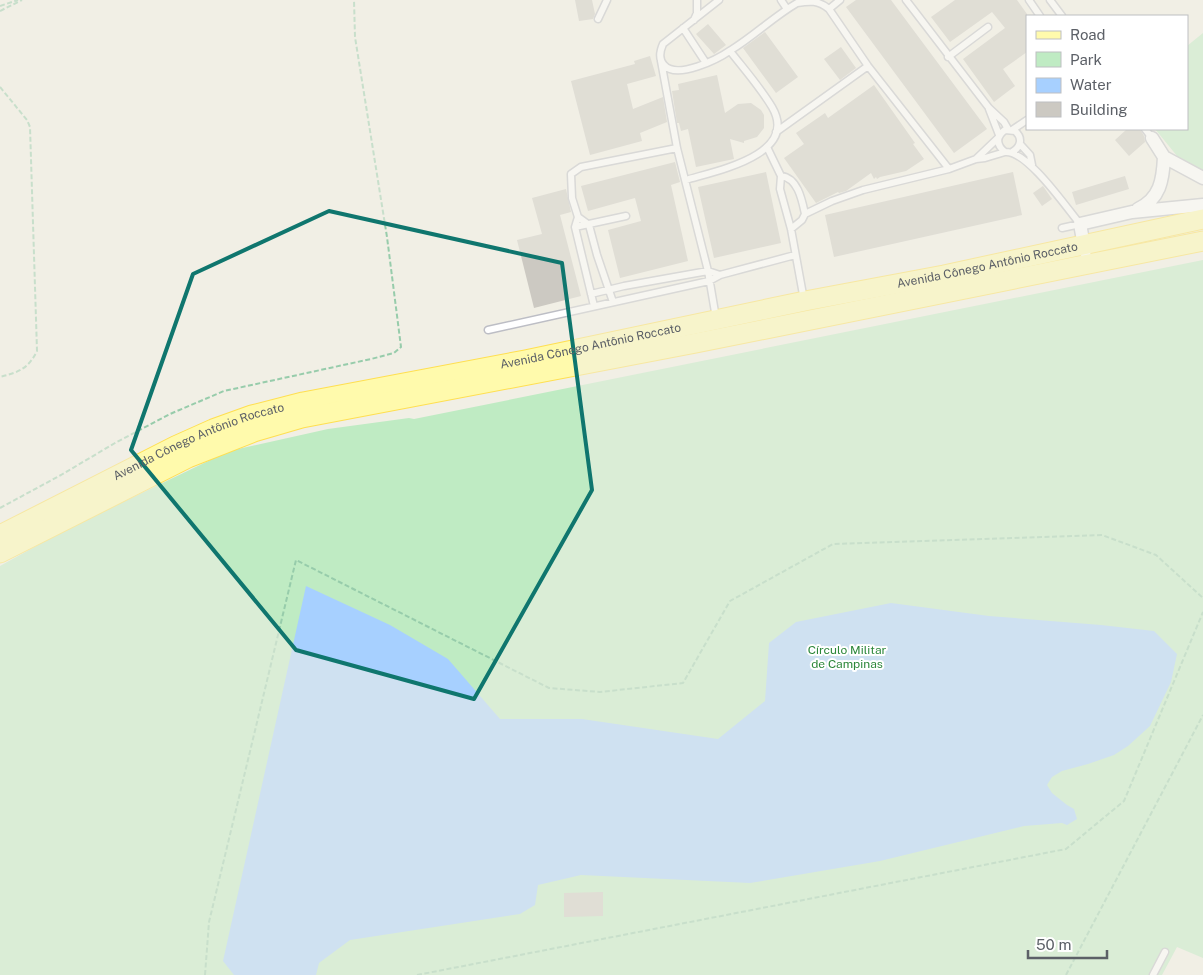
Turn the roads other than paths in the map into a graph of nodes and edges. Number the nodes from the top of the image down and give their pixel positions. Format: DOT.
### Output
graph roads {
  1 [pos="607,0"];
  2 [pos="697,0"];
  3 [pos="719,0"];
  4 [pos="781,0"];
  5 [pos="840,0"];
  6 [pos="906,0"];
  7 [pos="1028,0"];
  8 [pos="1050,0"];
  9 [pos="787,9"];
  10 [pos="829,9"];
  11 [pos="1039,15"];
  12 [pos="1061,15"];
  13 [pos="598,19"];
  14 [pos="693,21"];
  15 [pos="988,27"];
  16 [pos="683,28"];
  17 [pos="730,51"];
  18 [pos="948,57"];
  19 [pos="661,60"];
  20 [pos="706,63"];
  21 [pos="868,66"];
  22 [pos="988,108"];
  23 [pos="1026,121"];
  24 [pos="1010,130"];
  25 [pos="776,132"];
  26 [pos="1148,133"];
  27 [pos="998,136"];
  28 [pos="1020,140"];
  29 [pos="767,147"];
  30 [pos="677,148"];
  31 [pos="1008,152"];
  32 [pos="1164,158"];
  33 [pos="976,159"];
  34 [pos="1032,165"];
  35 [pos="948,169"];
  36 [pos="781,176"];
  37 [pos="1203,178"];
  38 [pos="686,180"];
  39 [pos="1203,204"];
  40 [pos="1132,212"];
  41 [pos="805,214"];
  42 [pos="626,216"];
  43 [pos="578,217"];
  44 [pos="1203,219"];
  45 [pos="1080,224"];
  46 [pos="589,225"];
  47 [pos="575,227"];
  48 [pos="1062,228"];
  49 [pos="791,229"];
  50 [pos="1203,242"];
  51 [pos="1084,246"];
  52 [pos="795,255"];
  53 [pos="1089,265"];
  54 [pos="708,270"];
  55 [pos="720,275"];
  56 [pos="709,281"];
  57 [pos="608,290"];
  58 [pos="591,294"];
  59 [pos="804,301"];
  60 [pos="613,302"];
  61 [pos="594,306"];
  62 [pos="716,319"];
  63 [pos="488,330"];
  64 [pos="0,535"];
  65 [pos="0,553"];
  66 [pos="1165,952"];
  67 [pos="1153,975"];
  1 -- 13 [label="lane"];
  2 -- 14 [label="lane"];
  3 -- 14 [label="lane"];
  4 -- 9 [label="lane"];
  5 -- 10 [label="lane"];
  6 -- 18 [label="lane"];
  7 -- 11 [label="lane"];
  8 -- 12 [label="lane"];
  9 -- 10 [label="lane"];
  9 -- 17 [label="lane"];
  10 -- 21 [label="lane"];
  14 -- 16 [label="lane"];
  15 -- 18 [label="lane"];
  16 -- 19 [label="lane"];
  16 -- 20 [label="lane"];
  17 -- 20 [label="lane"];
  17 -- 25 [label="lane"];
  18 -- 22 [label="lane"];
  19 -- 20 [label="lane"];
  19 -- 30 [label="lane"];
  21 -- 25 [label="lane"];
  21 -- 35 [label="lane"];
  22 -- 24 [label="lane"];
  22 -- 27 [label="lane"];
  23 -- 24 [label="lane"];
  23 -- 28 [label="lane"];
  24 -- 27 [label="lane"];
  24 -- 28 [label="lane"];
  25 -- 29 [label="lane"];
  26 -- 32 [label="street"];
  27 -- 31 [label="lane"];
  27 -- 33 [label="lane"];
  28 -- 31 [label="lane"];
  28 -- 34 [label="lane"];
  29 -- 36 [label="lane"];
  29 -- 38 [label="lane"];
  30 -- 38 [label="lane"];
  30 -- 43 [label="lane"];
  31 -- 33 [label="lane"];
  31 -- 34 [label="lane"];
  32 -- 37 [label="street"];
  32 -- 40 [label="street"];
  33 -- 35 [label="lane"];
  34 -- 45 [label="lane"];
  35 -- 41 [label="lane"];
  36 -- 41 [label="lane"];
  36 -- 49 [label="lane"];
  38 -- 54 [label="lane"];
  39 -- 40 [label="street"];
  40 -- 45 [label="street"];
  41 -- 49 [label="lane"];
  42 -- 46 [label="lane"];
  43 -- 46 [label="lane"];
  43 -- 47 [label="lane"];
  44 -- 51 [label="main road, Avenida Cônego Antônio Roccato"];
  45 -- 48 [label="lane"];
  45 -- 51 [label="street"];
  46 -- 47 [label="lane"];
  46 -- 57 [label="lane"];
  47 -- 58 [label="lane"];
  49 -- 52 [label="lane"];
  50 -- 53 [label="main road, Avenida Cônego Antônio Roccato"];
  51 -- 53 [label="street"];
  51 -- 59 [label="main road, Avenida Cônego Antônio Roccato"];
  52 -- 55 [label="lane"];
  52 -- 59 [label="lane"];
  53 -- 65 [label="main road, Avenida Cônego Antônio Roccato"];
  54 -- 55 [label="lane"];
  54 -- 56 [label="lane"];
  54 -- 57 [label="lane"];
  55 -- 56 [label="lane"];
  56 -- 60 [label="lane"];
  56 -- 62 [label="lane"];
  57 -- 58 [label="lane"];
  57 -- 60 [label="lane"];
  58 -- 61 [label="lane"];
  59 -- 62 [label="main road, Avenida Cônego Antônio Roccato"];
  60 -- 61 [label="lane"];
  61 -- 63 [label="lane"];
  62 -- 64 [label="main road, Avenida Cônego Antônio Roccato"];
  66 -- 67 [label="lane"];
}
